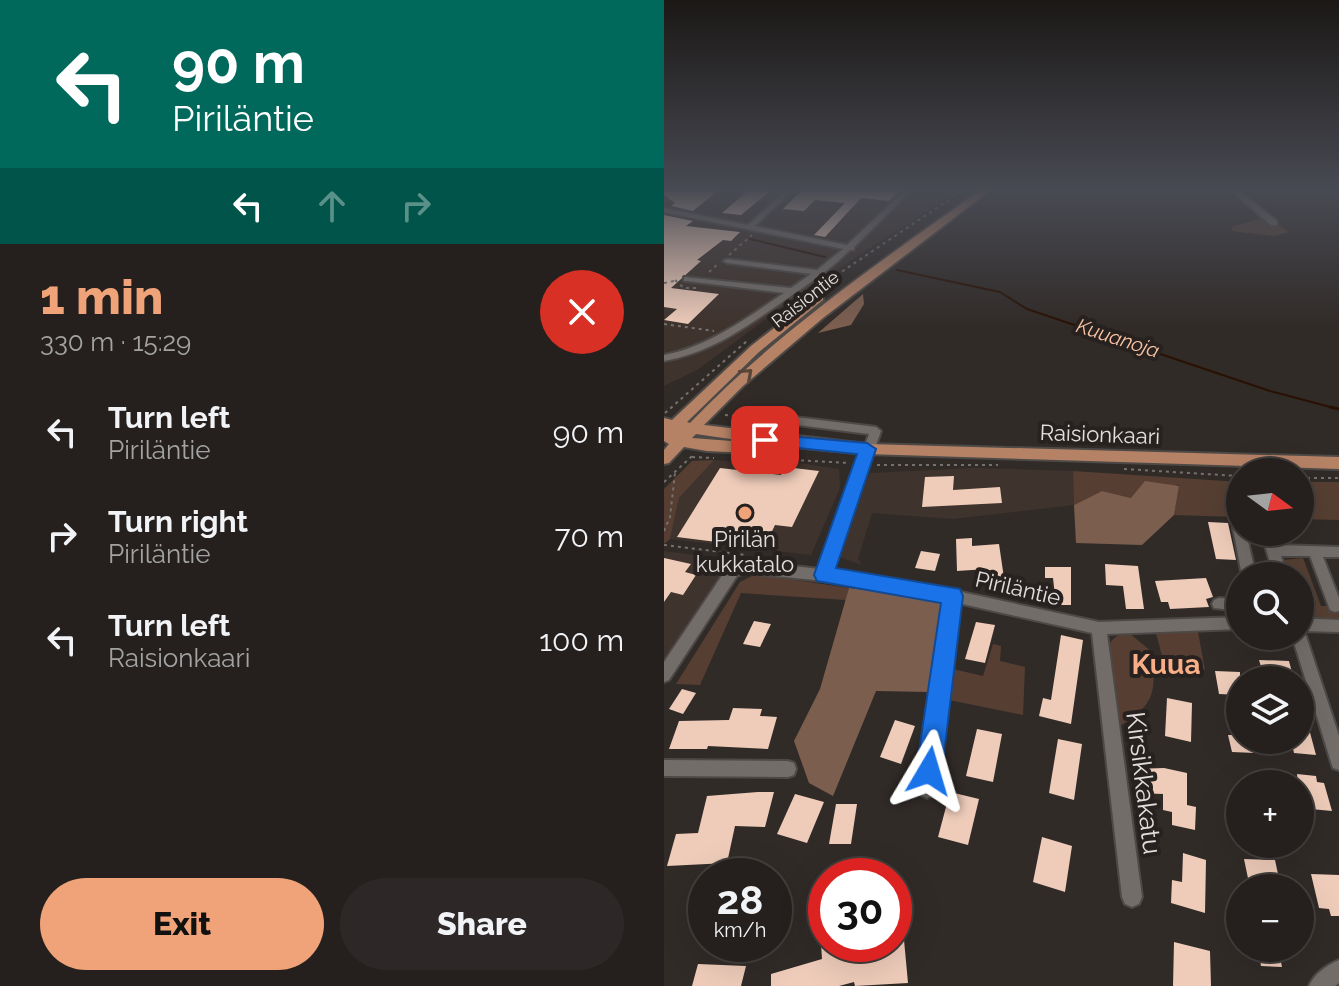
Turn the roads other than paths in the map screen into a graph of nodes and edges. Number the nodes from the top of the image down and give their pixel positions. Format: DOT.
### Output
graph roads {
  1 [pos="788,235"];
  2 [pos="864,235"];
  3 [pos="910,235"];
  4 [pos="930,235"];
  5 [pos="851,248"];
  6 [pos="727,261"];
  7 [pos="820,273"];
  8 [pos="687,279"];
  9 [pos="793,291"];
  10 [pos="664,358"];
  11 [pos="755,414"];
  12 [pos="668,426"];
  13 [pos="691,428"];
  14 [pos="863,454"];
  15 [pos="664,459"];
  16 [pos="1339,463"];
  17 [pos="1314,465"];
  18 [pos="1226,468"];
  19 [pos="1272,546"];
  20 [pos="1273,550"];
  21 [pos="1314,551"];
  22 [pos="1339,552"];
  23 [pos="1277,562"];
  24 [pos="824,575"];
  25 [pos="952,596"];
  26 [pos="1219,604"];
  27 [pos="1226,604"];
  28 [pos="1335,606"];
  29 [pos="1226,623"];
  30 [pos="1314,625"];
  31 [pos="1339,626"];
  32 [pos="1099,628"];
  33 [pos="1303,650"];
  34 [pos="664,675"];
  35 [pos="1339,762"];
  36 [pos="664,768"];
  37 [pos="788,769"];
  38 [pos="927,789"];
  39 [pos="1132,897"];
  40 [pos="1339,970"];
  41 [pos="1319,986"];
  1 -- 5 [label="street"];
  2 -- 5 [label="street"];
  3 -- 12 [label="main road, Raisiontie"];
  13 -- 4 [label="main road, Raisiontie, one-way"];
  5 -- 7 [label="street"];
  6 -- 7 [label="street"];
  7 -- 9 [label="street"];
  8 -- 9 [label="street"];
  9 -- 10 [label="street"];
  11 -- 14 [label="street"];
  12 -- 13 [label="main road, Raisiontie"];
  12 -- 14 [label="main road, Raisionkaari"];
  12 -- 15 [label="main road, Raisiontie"];
  13 -- 14 [label="main road, Raisionkaari"];
  14 -- 18 [label="main road, Raisionkaari"];
  14 -- 24 [label="street"];
  16 -- 17 [label="main road, Raisionkaari"];
  19 -- 20 [label="street"];
  20 -- 21 [label="street"];
  20 -- 23 [label="street"];
  21 -- 22 [label="street"];
  21 -- 28 [label="street"];
  24 -- 25 [label="street, Piriläntie"];
  24 -- 34 [label="street, Piriläntie"];
  25 -- 32 [label="street, Piriläntie"];
  25 -- 38 [label="street"];
  26 -- 27 [label="street"];
  29 -- 32 [label="street, Piriläntie"];
  30 -- 31 [label="street"];
  32 -- 39 [label="street, Kirsikkakatu"];
  33 -- 35 [label="street"];
  36 -- 37 [label="street"];
  40 -- 41 [label="street"];
}
